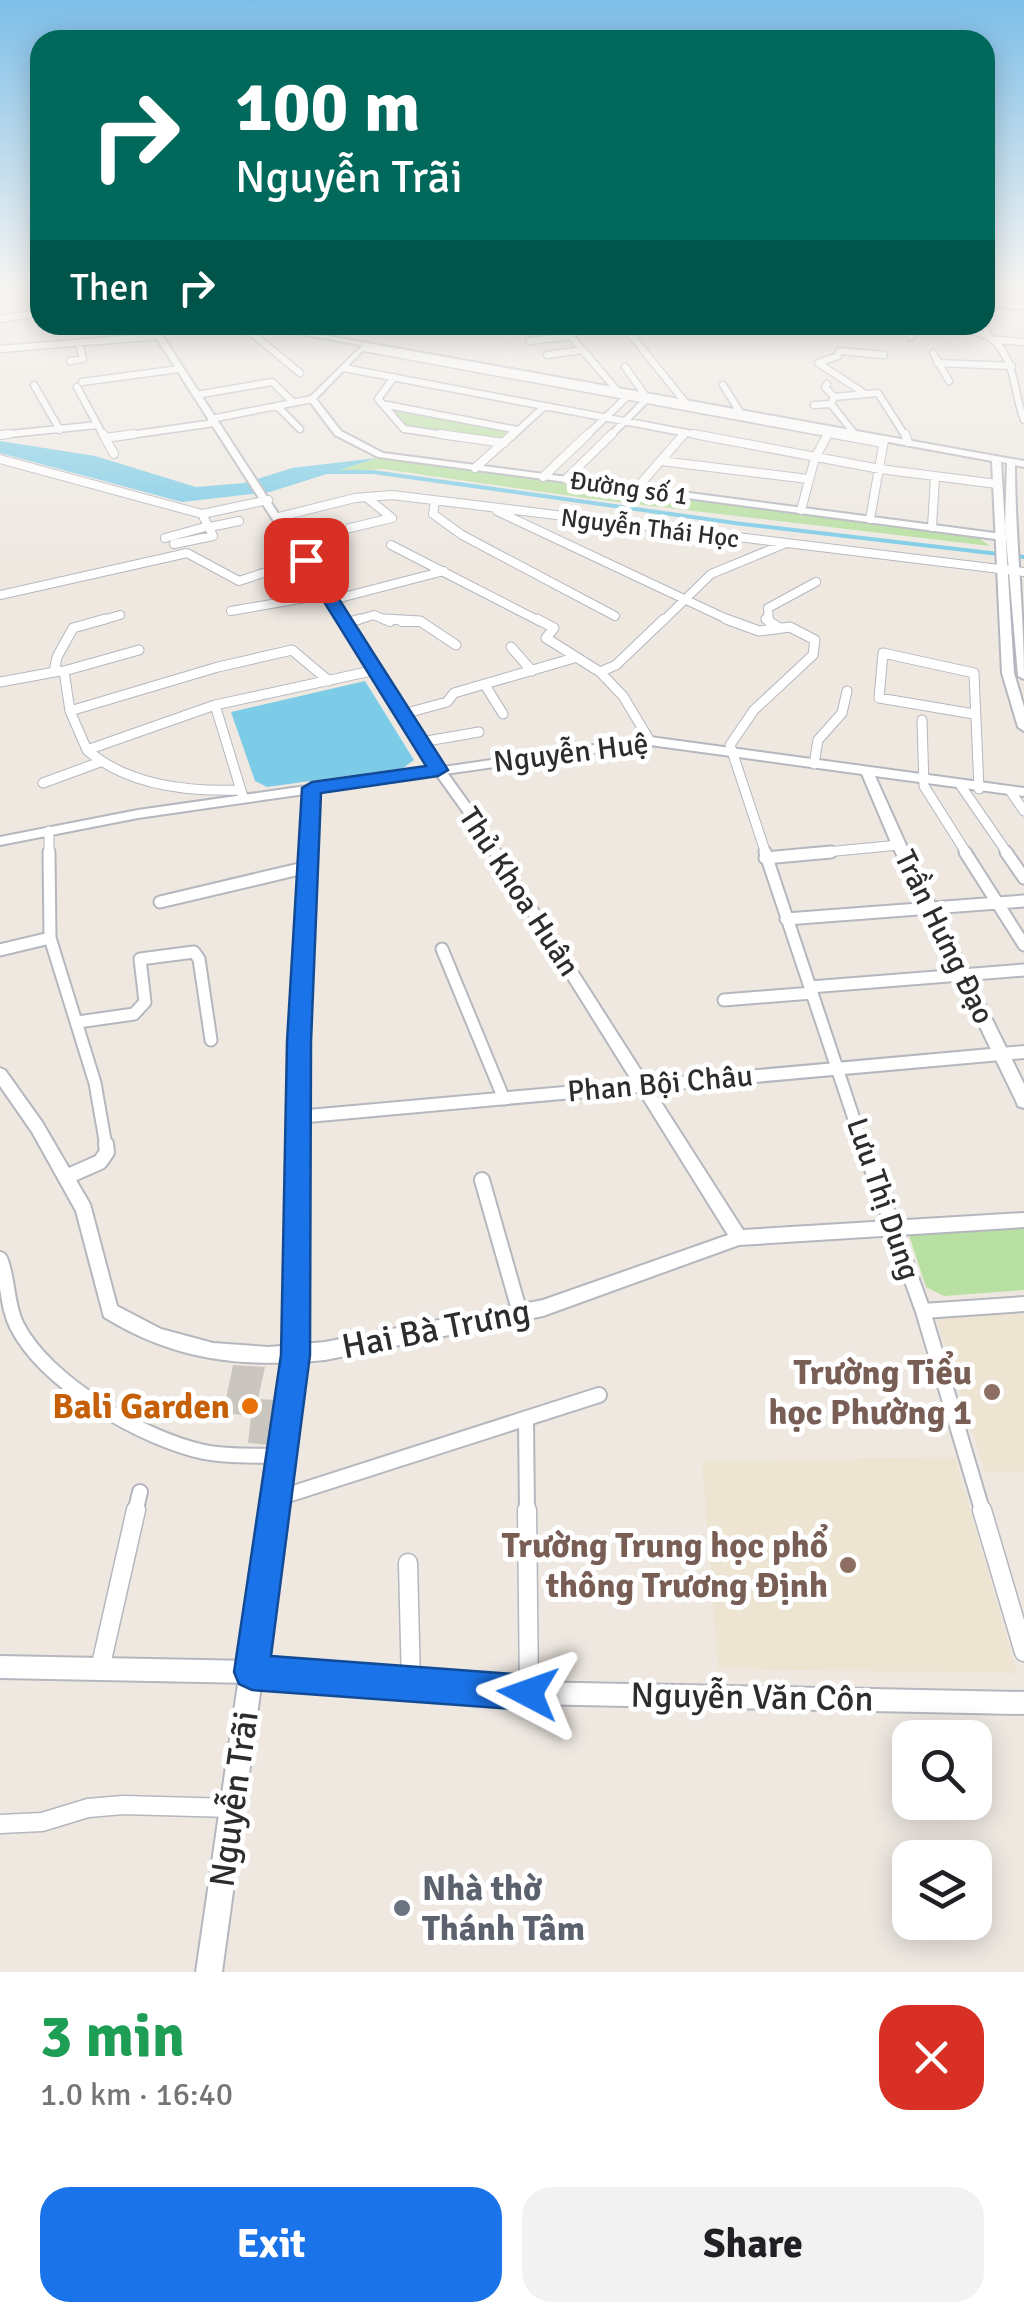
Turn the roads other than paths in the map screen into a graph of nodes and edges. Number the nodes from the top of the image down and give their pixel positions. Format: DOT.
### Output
graph roads {
  1 [pos="110,380"];
  2 [pos="186,380"];
  3 [pos="331,380"];
  4 [pos="392,380"];
  5 [pos="406,380"];
  6 [pos="479,380"];
  7 [pos="542,380"];
  8 [pos="559,380"];
  9 [pos="608,380"];
  10 [pos="635,380"];
  11 [pos="667,380"];
  12 [pos="848,380"];
  13 [pos="1017,380"];
  14 [pos="826,384"];
  15 [pos="34,385"];
  16 [pos="723,385"];
  17 [pos="466,390"];
  18 [pos="616,390"];
  19 [pos="864,393"];
  20 [pos="629,395"];
  21 [pos="196,396"];
  22 [pos="647,397"];
  23 [pos="312,398"];
  24 [pos="832,400"];
  25 [pos="294,402"];
  26 [pos="685,402"];
  27 [pos="382,404"];
  28 [pos="814,405"];
  29 [pos="277,406"];
  30 [pos="546,406"];
  31 [pos="740,412"];
  32 [pos="604,418"];
  33 [pos="1024,420"];
  34 [pos="212,421"];
  35 [pos="622,422"];
  36 [pos="97,425"];
  37 [pos="300,429"];
  38 [pos="60,430"];
  39 [pos="518,430"];
  40 [pos="685,433"];
  41 [pos="829,433"];
  42 [pos="854,433"];
  43 [pos="0,435"];
  44 [pos="105,438"];
  45 [pos="884,441"];
  46 [pos="504,442"];
  47 [pos="908,442"];
  48 [pos="114,454"];
  49 [pos="815,458"];
  50 [pos="996,458"];
  51 [pos="0,460"];
  52 [pos="662,460"];
  53 [pos="1011,462"];
  54 [pos="1024,464"];
  55 [pos="475,468"];
  56 [pos="880,470"];
  57 [pos="543,477"];
  58 [pos="935,477"];
  59 [pos="566,479"];
  60 [pos="808,480"];
  61 [pos="997,484"];
  62 [pos="636,489"];
  63 [pos="366,496"];
  64 [pos="267,499"];
  65 [pos="435,502"];
  66 [pos="497,510"];
  67 [pos="801,510"];
  68 [pos="1010,510"];
  69 [pos="1024,512"];
  70 [pos="202,514"];
  71 [pos="279,517"];
  72 [pos="870,519"];
  73 [pos="239,521"];
  74 [pos="210,527"];
  75 [pos="932,527"];
  76 [pos="350,528"];
  77 [pos="165,538"];
  78 [pos="998,540"];
  79 [pos="1024,540"];
  80 [pos="1011,541"];
  81 [pos="174,544"];
  82 [pos="784,544"];
  83 [pos="391,545"];
  84 [pos="306,560"];
  85 [pos="1010,568"];
  86 [pos="445,570"];
  87 [pos="816,582"];
  88 [pos="0,596"];
  89 [pos="330,597"];
  90 [pos="684,600"];
  91 [pos="232,612"];
  92 [pos="120,616"];
  93 [pos="615,616"];
  94 [pos="346,622"];
  95 [pos="778,628"];
  96 [pos="456,645"];
  97 [pos="511,647"];
  98 [pos="139,650"];
  99 [pos="574,658"];
  100 [pos="376,670"];
  101 [pos="1008,670"];
  102 [pos="532,671"];
  103 [pos="59,672"];
  104 [pos="600,672"];
  105 [pos="1024,673"];
  106 [pos="329,681"];
  107 [pos="0,682"];
  108 [pos="484,685"];
  109 [pos="848,691"];
  110 [pos="215,706"];
  111 [pos="70,711"];
  112 [pos="403,714"];
  113 [pos="503,714"];
  114 [pos="974,714"];
  115 [pos="922,720"];
  116 [pos="1024,727"];
  117 [pos="480,732"];
  118 [pos="421,742"];
  119 [pos="650,742"];
  120 [pos="87,750"];
  121 [pos="731,751"];
  122 [pos="100,762"];
  123 [pos="814,764"];
  124 [pos="438,770"];
  125 [pos="868,771"];
  126 [pos="924,780"];
  127 [pos="43,783"];
  128 [pos="961,786"];
  129 [pos="312,788"];
  130 [pos="979,789"];
  131 [pos="1018,792"];
  132 [pos="243,794"];
  133 [pos="1024,811"];
  134 [pos="48,831"];
  135 [pos="0,841"];
  136 [pos="899,845"];
  137 [pos="766,858"];
  138 [pos="308,867"];
  139 [pos="1024,878"];
  140 [pos="1024,901"];
  141 [pos="160,902"];
  142 [pos="996,903"];
  143 [pos="930,909"];
  144 [pos="786,918"];
  145 [pos="50,938"];
  146 [pos="1024,945"];
  147 [pos="442,948"];
  148 [pos="0,950"];
  149 [pos="1024,970"];
  150 [pos="963,974"];
  151 [pos="811,990"];
  152 [pos="724,1000"];
  153 [pos="78,1022"];
  154 [pos="212,1040"];
  155 [pos="1024,1052"];
  156 [pos="1001,1054"];
  157 [pos="838,1068"];
  158 [pos="0,1074"];
  159 [pos="641,1086"];
  160 [pos="504,1098"];
  161 [pos="1024,1101"];
  162 [pos="297,1117"];
  163 [pos="66,1177"];
  164 [pos="482,1180"];
  165 [pos="1024,1220"];
  166 [pos="890,1226"];
  167 [pos="739,1238"];
  168 [pos="0,1259"];
  169 [pos="1024,1304"];
  170 [pos="923,1311"];
  171 [pos="520,1313"];
  172 [pos="296,1355"];
  173 [pos="599,1395"];
  174 [pos="526,1419"];
  175 [pos="281,1456"];
  176 [pos="140,1492"];
  177 [pos="276,1499"];
  178 [pos="408,1563"];
  179 [pos="1024,1652"];
  180 [pos="0,1667"];
  181 [pos="100,1669"];
  182 [pos="252,1672"];
  183 [pos="411,1684"];
  184 [pos="528,1693"];
  185 [pos="1024,1703"];
  186 [pos="232,1808"];
  187 [pos="0,1824"];
  188 [pos="209,1972"];
  1 -- 36 [label="street"];
  2 -- 21 [label="main road"];
  3 -- 23 [label="street"];
  4 -- 27 [label="street"];
  5 -- 17 [label="street"];
  6 -- 17 [label="street"];
  7 -- 20 [label="street"];
  8 -- 18 [label="main road"];
  9 -- 18 [label="street"];
  10 -- 22 [label="street"];
  11 -- 26 [label="street"];
  12 -- 19 [label="street"];
  13 -- 33 [label="street"];
  14 -- 24 [label="street"];
  15 -- 38 [label="street"];
  16 -- 31 [label="street"];
  17 -- 30 [label="street"];
  18 -- 20 [label="main road"];
  19 -- 24 [label="street"];
  19 -- 47 [label="street"];
  20 -- 22 [label="main road"];
  20 -- 32 [label="street"];
  21 -- 25 [label="street"];
  21 -- 34 [label="main road"];
  22 -- 26 [label="main road"];
  22 -- 35 [label="street"];
  22 -- 41 [label="street"];
  23 -- 25 [label="street"];
  23 -- 55 [label="street, Đường số 1"];
  24 -- 28 [label="street"];
  24 -- 42 [label="street"];
  25 -- 29 [label="street"];
  26 -- 31 [label="main road"];
  27 -- 39 [label="street"];
  27 -- 46 [label="street"];
  29 -- 34 [label="street"];
  29 -- 37 [label="street"];
  30 -- 32 [label="street"];
  30 -- 39 [label="street"];
  31 -- 42 [label="main road"];
  32 -- 35 [label="street"];
  32 -- 57 [label="street"];
  34 -- 44 [label="street"];
  34 -- 64 [label="main road, Thủ Khoa Huân"];
  35 -- 40 [label="street"];
  35 -- 59 [label="street"];
  36 -- 38 [label="street"];
  36 -- 44 [label="street"];
  38 -- 43 [label="street"];
  39 -- 46 [label="street"];
  40 -- 49 [label="street"];
  40 -- 52 [label="street"];
  41 -- 45 [label="street"];
  41 -- 49 [label="street"];
  42 -- 45 [label="main road"];
  44 -- 48 [label="street"];
  45 -- 47 [label="main road"];
  45 -- 56 [label="street"];
  46 -- 55 [label="street"];
  47 -- 50 [label="main road"];
  49 -- 56 [label="street"];
  49 -- 60 [label="street"];
  50 -- 53 [label="main road"];
  50 -- 61 [label="main road"];
  51 -- 70 [label="street"];
  52 -- 60 [label="street"];
  52 -- 62 [label="street"];
  53 -- 54 [label="main road"];
  53 -- 68 [label="main road"];
  55 -- 57 [label="street, Đường số 1"];
  56 -- 58 [label="street"];
  56 -- 72 [label="street"];
  57 -- 59 [label="street, Đường số 1"];
  58 -- 61 [label="street"];
  58 -- 75 [label="street"];
  59 -- 62 [label="street, Đường số 1"];
  60 -- 67 [label="street"];
  61 -- 78 [label="main road"];
  62 -- 67 [label="street, Đường số 1"];
  63 -- 65 [label="street, Nguyễn Thái Học"];
  63 -- 71 [label="street, Nguyễn Thái Học"];
  63 -- 76 [label="street"];
  64 -- 70 [label="street"];
  64 -- 71 [label="main road, Thủ Khoa Huân"];
  65 -- 66 [label="street, Nguyễn Thái Học"];
  65 -- 93 [label="street"];
  66 -- 82 [label="street, Nguyễn Thái Học"];
  66 -- 90 [label="street"];
  67 -- 72 [label="street, Đường số 1"];
  68 -- 69 [label="street"];
  68 -- 80 [label="main road"];
  70 -- 74 [label="street"];
  71 -- 84 [label="main road, Thủ Khoa Huân"];
  72 -- 75 [label="street, Đường số 1"];
  73 -- 74 [label="street"];
  74 -- 77 [label="street"];
  74 -- 81 [label="street"];
  75 -- 78 [label="street, Đường số 1"];
  78 -- 80 [label="street, Đường số 1"];
  78 -- 85 [label="main road"];
  79 -- 80 [label="street"];
  80 -- 85 [label="main road"];
  82 -- 85 [label="street, Nguyễn Thái Học"];
  82 -- 90 [label="street"];
  83 -- 86 [label="street"];
  84 -- 88 [label="street"];
  84 -- 89 [label="main road, Thủ Khoa Huân"];
  85 -- 101 [label="main road"];
  85 -- 105 [label="main road"];
  86 -- 89 [label="street"];
  86 -- 99 [label="street"];
  87 -- 95 [label="street"];
  89 -- 91 [label="street"];
  89 -- 94 [label="main road, Thủ Khoa Huân"];
  90 -- 95 [label="street"];
  90 -- 104 [label="street"];
  92 -- 103 [label="street"];
  94 -- 96 [label="street"];
  94 -- 100 [label="main road, Thủ Khoa Huân"];
  95 -- 121 [label="street"];
  97 -- 102 [label="street"];
  98 -- 103 [label="street"];
  99 -- 102 [label="street"];
  99 -- 104 [label="street"];
  100 -- 106 [label="street"];
  100 -- 112 [label="main road, Thủ Khoa Huân"];
  101 -- 105 [label="street"];
  101 -- 116 [label="main road"];
  102 -- 108 [label="street"];
  103 -- 107 [label="street"];
  103 -- 111 [label="street"];
  104 -- 119 [label="street"];
  106 -- 110 [label="street"];
  106 -- 111 [label="street"];
  108 -- 112 [label="street"];
  108 -- 113 [label="street"];
  109 -- 123 [label="street"];
  110 -- 120 [label="street"];
  110 -- 132 [label="street"];
  111 -- 120 [label="street"];
  112 -- 118 [label="main road, Thủ Khoa Huân"];
  114 -- 114 [label="street"];
  114 -- 130 [label="street"];
  115 -- 126 [label="street"];
  117 -- 118 [label="street"];
  118 -- 124 [label="main road, Thủ Khoa Huân"];
  119 -- 121 [label="main road, Nguyễn Huệ"];
  119 -- 124 [label="main road, Nguyễn Huệ"];
  120 -- 122 [label="street"];
  121 -- 123 [label="main road, Nguyễn Huệ"];
  121 -- 137 [label="street, Lưu Thị Dung"];
  122 -- 127 [label="street"];
  122 -- 132 [label="street"];
  123 -- 125 [label="main road, Nguyễn Huệ"];
  124 -- 129 [label="main road, Nguyễn Huệ"];
  124 -- 159 [label="street, Thủ Khoa Huân"];
  125 -- 126 [label="main road, Nguyễn Huệ"];
  125 -- 136 [label="main road, Trần Hưng Đạo"];
  126 -- 128 [label="main road, Nguyễn Huệ"];
  126 -- 142 [label="street"];
  128 -- 130 [label="main road, Nguyễn Huệ"];
  128 -- 139 [label="street"];
  129 -- 132 [label="main road, Nguyễn Huệ"];
  129 -- 138 [label="main road, Nguyễn Trãi"];
  130 -- 131 [label="main road, Nguyễn Huệ"];
  131 -- 133 [label="street"];
  132 -- 134 [label="main road, Nguyễn Huệ"];
  134 -- 135 [label="main road, Nguyễn Huệ"];
  134 -- 145 [label="street"];
  136 -- 137 [label="street"];
  136 -- 143 [label="main road, Trần Hưng Đạo"];
  137 -- 144 [label="street, Lưu Thị Dung"];
  138 -- 141 [label="street"];
  138 -- 162 [label="main road, Nguyễn Trãi"];
  140 -- 142 [label="street"];
  142 -- 143 [label="street"];
  142 -- 146 [label="street"];
  143 -- 144 [label="street"];
  143 -- 150 [label="main road, Trần Hưng Đạo"];
  144 -- 151 [label="street, Lưu Thị Dung"];
  145 -- 148 [label="street"];
  145 -- 153 [label="street"];
  147 -- 160 [label="street"];
  149 -- 150 [label="street"];
  150 -- 151 [label="street"];
  150 -- 156 [label="main road, Trần Hưng Đạo"];
  151 -- 152 [label="street"];
  151 -- 157 [label="street, Lưu Thị Dung"];
  153 -- 154 [label="street"];
  153 -- 163 [label="street"];
  155 -- 156 [label="street, Phan Bội Châu"];
  156 -- 157 [label="street, Phan Bội Châu"];
  156 -- 161 [label="main road, Trần Hưng Đạo"];
  157 -- 159 [label="street, Phan Bội Châu"];
  157 -- 166 [label="street, Lưu Thị Dung"];
  158 -- 163 [label="street, Hai Bà Trưng"];
  159 -- 160 [label="street, Phan Bội Châu"];
  159 -- 167 [label="street, Thủ Khoa Huân"];
  160 -- 162 [label="street, Phan Bội Châu"];
  162 -- 172 [label="main road, Nguyễn Trãi"];
  163 -- 172 [label="street, Hai Bà Trưng"];
  164 -- 171 [label="street"];
  165 -- 166 [label="street, Hai Bà Trưng"];
  166 -- 167 [label="street, Hai Bà Trưng"];
  166 -- 170 [label="street, Lưu Thị Dung"];
  167 -- 171 [label="street, Hai Bà Trưng"];
  168 -- 175 [label="street"];
  169 -- 170 [label="street"];
  170 -- 179 [label="street, Lưu Thị Dung"];
  171 -- 172 [label="street, Hai Bà Trưng"];
  172 -- 175 [label="main road, Nguyễn Trãi"];
  173 -- 174 [label="street"];
  174 -- 177 [label="street"];
  174 -- 184 [label="street"];
  175 -- 177 [label="main road, Nguyễn Trãi"];
  176 -- 181 [label="street"];
  177 -- 182 [label="main road, Nguyễn Trãi"];
  178 -- 183 [label="street"];
  180 -- 181 [label="street, Nguyễn Văn Côn"];
  181 -- 182 [label="street, Nguyễn Văn Côn"];
  182 -- 183 [label="street, Nguyễn Văn Côn"];
  182 -- 186 [label="main road, Nguyễn Trãi"];
  183 -- 184 [label="street, Nguyễn Văn Côn"];
  184 -- 185 [label="street, Nguyễn Văn Côn"];
  186 -- 187 [label="street"];
  186 -- 188 [label="main road, Nguyễn Trãi"];
}
